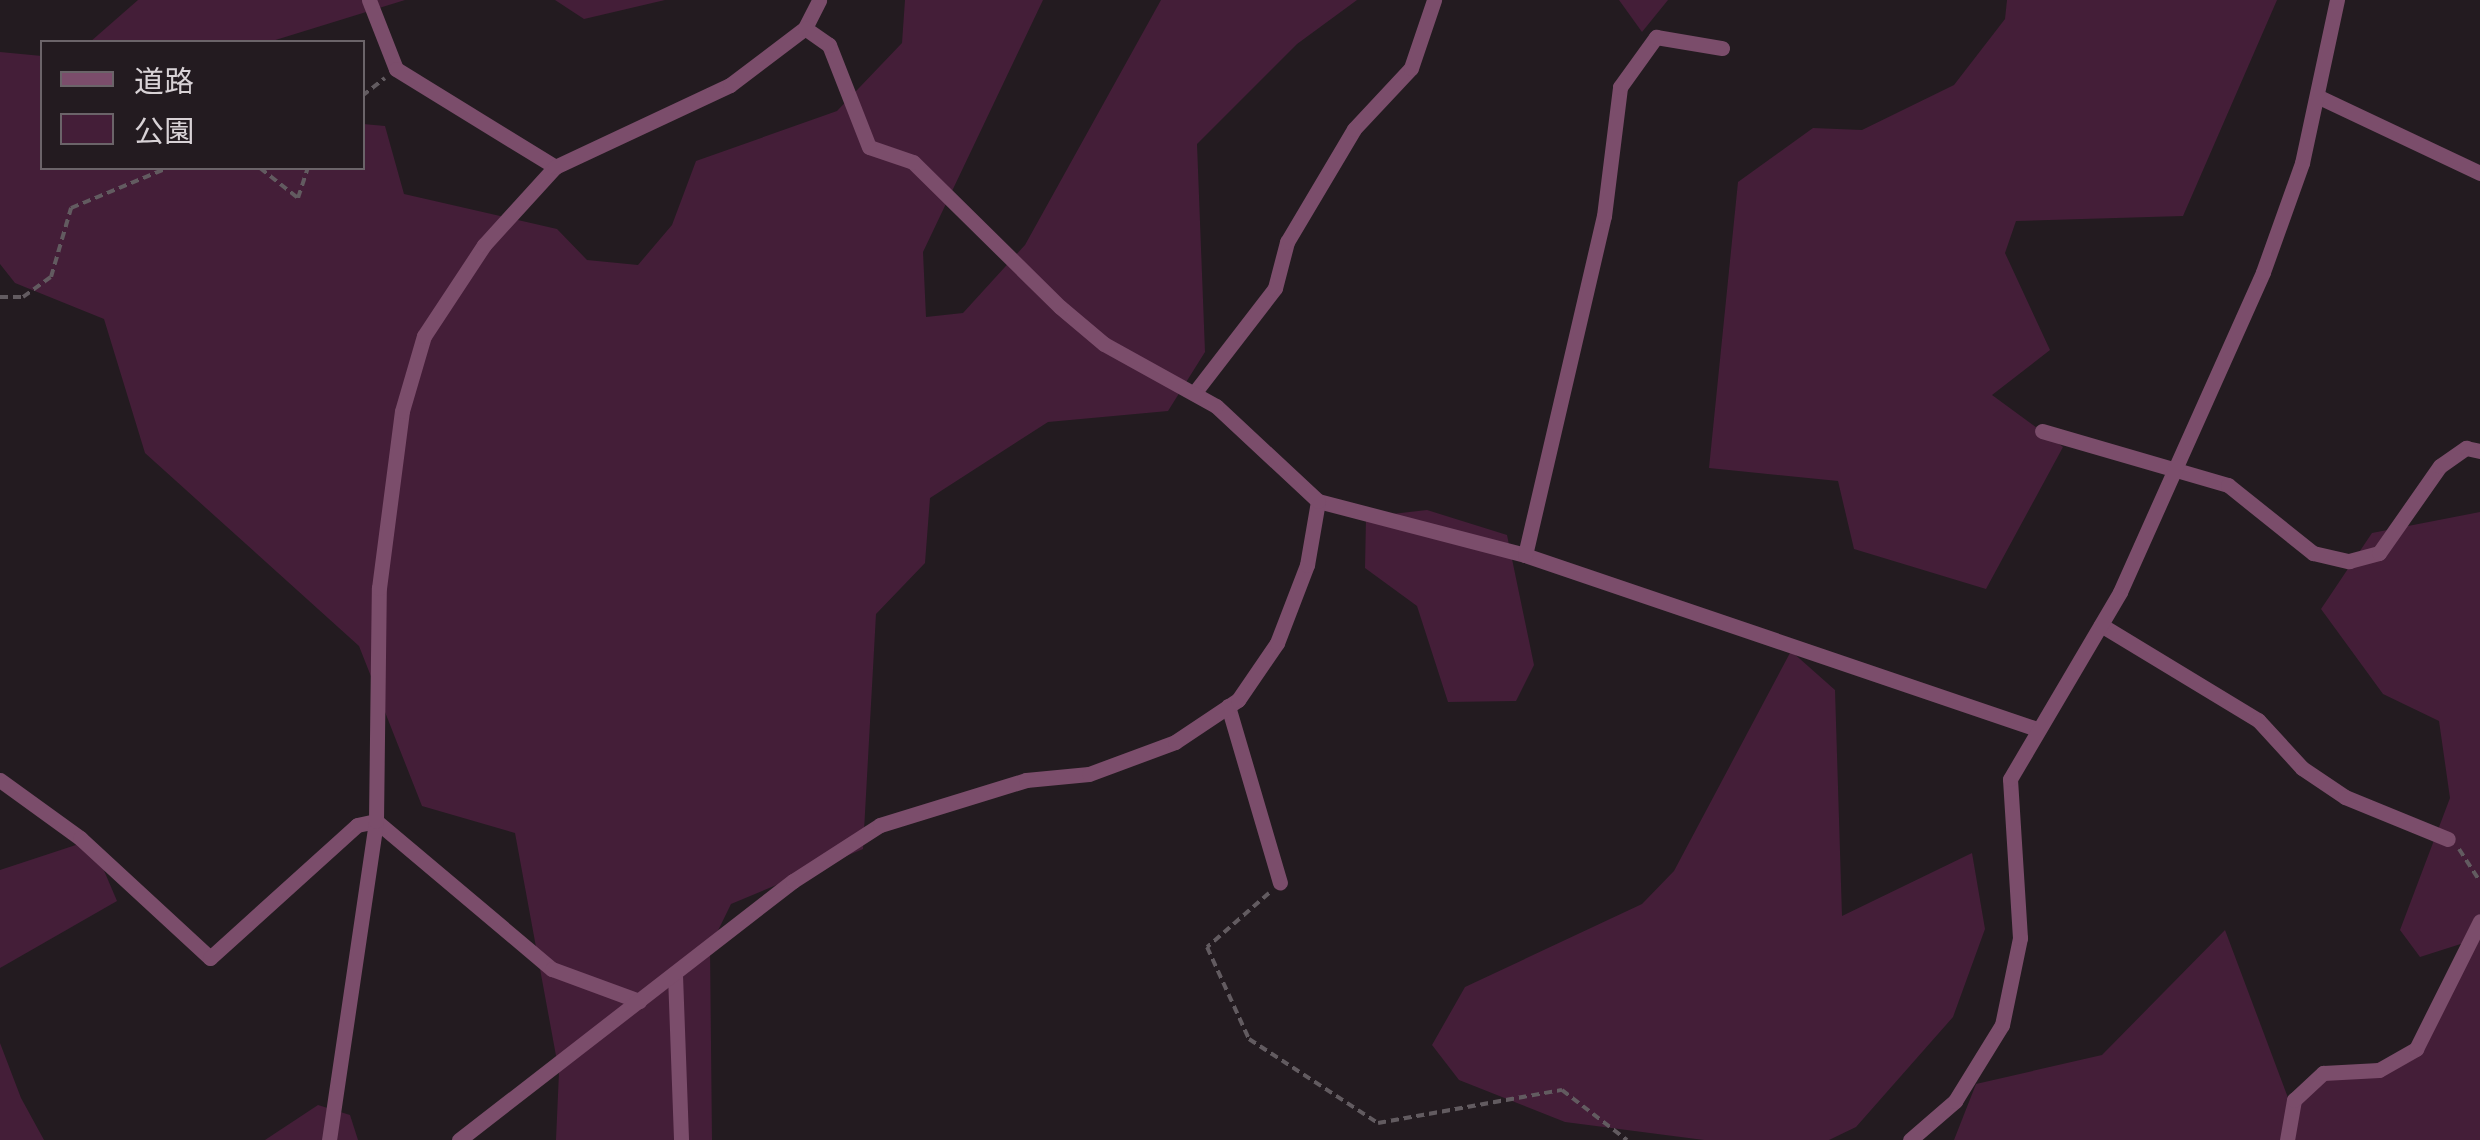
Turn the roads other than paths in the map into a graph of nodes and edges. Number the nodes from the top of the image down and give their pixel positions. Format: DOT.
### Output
graph roads {
  1 [pos="369,0"];
  2 [pos="818,0"];
  3 [pos="1434,0"];
  4 [pos="2337,0"];
  5 [pos="805,28"];
  6 [pos="1722,48"];
  7 [pos="2320,97"];
  8 [pos="555,167"];
  9 [pos="2480,173"];
  10 [pos="1194,392"];
  11 [pos="2042,431"];
  12 [pos="2480,451"];
  13 [pos="2180,469"];
  14 [pos="1318,501"];
  15 [pos="1525,554"];
  16 [pos="2101,625"];
  17 [pos="1228,706"];
  18 [pos="2034,728"];
  19 [pos="0,780"];
  20 [pos="376,821"];
  21 [pos="2448,839"];
  22 [pos="1280,884"];
  23 [pos="2480,921"];
  24 [pos="675,976"];
  25 [pos="639,1002"];
  26 [pos="330,1140"];
  27 [pos="459,1140"];
  28 [pos="681,1140"];
  29 [pos="1910,1140"];
  30 [pos="2288,1140"];
  1 -- 8 [label="street"];
  2 -- 5 [label="street"];
  3 -- 10 [label="street"];
  4 -- 7 [label="street"];
  5 -- 8 [label="street"];
  5 -- 10 [label="street"];
  6 -- 15 [label="street"];
  7 -- 9 [label="street"];
  7 -- 13 [label="street"];
  8 -- 20 [label="street"];
  10 -- 14 [label="street"];
  11 -- 13 [label="street"];
  12 -- 13 [label="street"];
  13 -- 16 [label="street"];
  14 -- 15 [label="street"];
  14 -- 17 [label="street"];
  15 -- 18 [label="street"];
  16 -- 18 [label="street"];
  16 -- 21 [label="street"];
  17 -- 22 [label="street"];
  17 -- 24 [label="street"];
  18 -- 29 [label="street"];
  19 -- 20 [label="street"];
  20 -- 25 [label="street"];
  20 -- 26 [label="street"];
  23 -- 30 [label="street"];
  24 -- 25 [label="street"];
  24 -- 28 [label="street"];
  25 -- 27 [label="street"];
}
